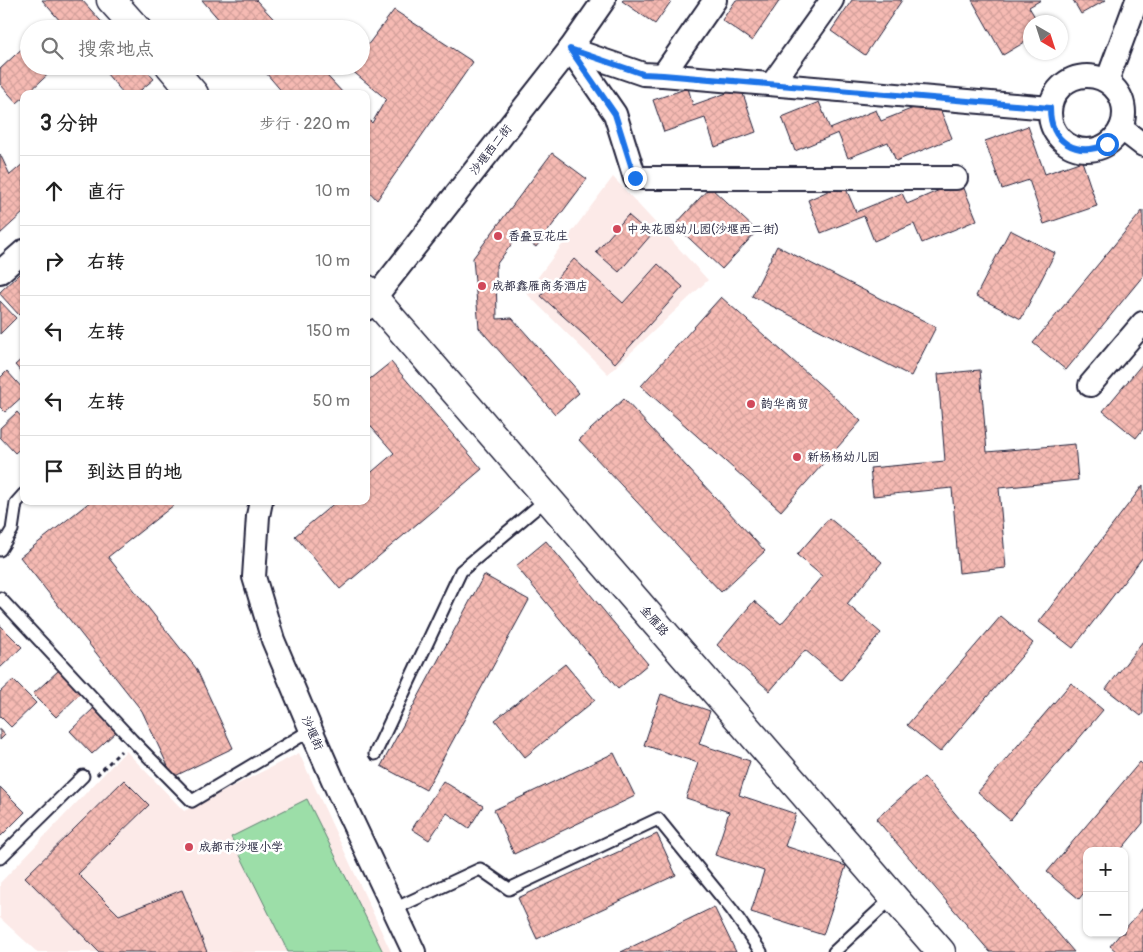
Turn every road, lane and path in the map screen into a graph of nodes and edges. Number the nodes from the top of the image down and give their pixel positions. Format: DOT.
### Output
graph roads {
  1 [pos="111,0"];
  2 [pos="604,0"];
  3 [pos="715,0"];
  4 [pos="832,0"];
  5 [pos="1137,0"];
  6 [pos="129,20"];
  7 [pos="570,49"];
  8 [pos="178,75"];
  9 [pos="663,75"];
  10 [pos="1107,81"];
  11 [pos="772,84"];
  12 [pos="191,90"];
  13 [pos="1050,108"];
  14 [pos="1121,128"];
  15 [pos="1143,146"];
  16 [pos="956,178"];
  17 [pos="20,255"];
  18 [pos="0,272"];
  19 [pos="370,298"];
  20 [pos="370,300"];
  21 [pos="1143,323"];
  22 [pos="1090,385"];
  23 [pos="20,498"];
  24 [pos="548,498"];
  25 [pos="259,505"];
  26 [pos="0,550"];
  27 [pos="0,598"];
  28 [pos="311,730"];
  29 [pos="375,754"];
  30 [pos="83,776"];
  31 [pos="0,858"];
  32 [pos="893,897"];
  33 [pos="394,909"];
  34 [pos="414,952"];
  35 [pos="761,952"];
  36 [pos="834,952"];
  37 [pos="941,952"];
  1 -- 6 [label="street"];
  2 -- 7 [label="street, 沙堰西二街"];
  3 -- 9 [label="street"];
  4 -- 11 [label="street"];
  5 -- 10 [label="street"];
  7 -- 9 [label="street"];
  7 -- 16 [label="street"];
  7 -- 19 [label="street, 沙堰西二街"];
  8 -- 12 [label="street"];
  9 -- 11 [label="street"];
  10 -- 13 [label="street"];
  10 -- 14 [label="street"];
  11 -- 13 [label="street"];
  13 -- 14 [label="street"];
  14 -- 15 [label="street"];
  17 -- 18 [label="street"];
  20 -- 24 [label="street, 金雁路"];
  21 -- 22 [label="street"];
  23 -- 26 [label="lane"];
  24 -- 29 [label="lane"];
  24 -- 32 [label="street, 金雁路"];
  25 -- 28 [label="street, 沙堰街"];
  27 -- 28 [label="lane"];
  28 -- 33 [label="street, 沙堰街"];
  30 -- 31 [label="lane"];
  32 -- 36 [label="lane"];
  32 -- 37 [label="street, 金雁路"];
  33 -- 34 [label="street, 沙堰街"];
  33 -- 35 [label="lane"];
}
